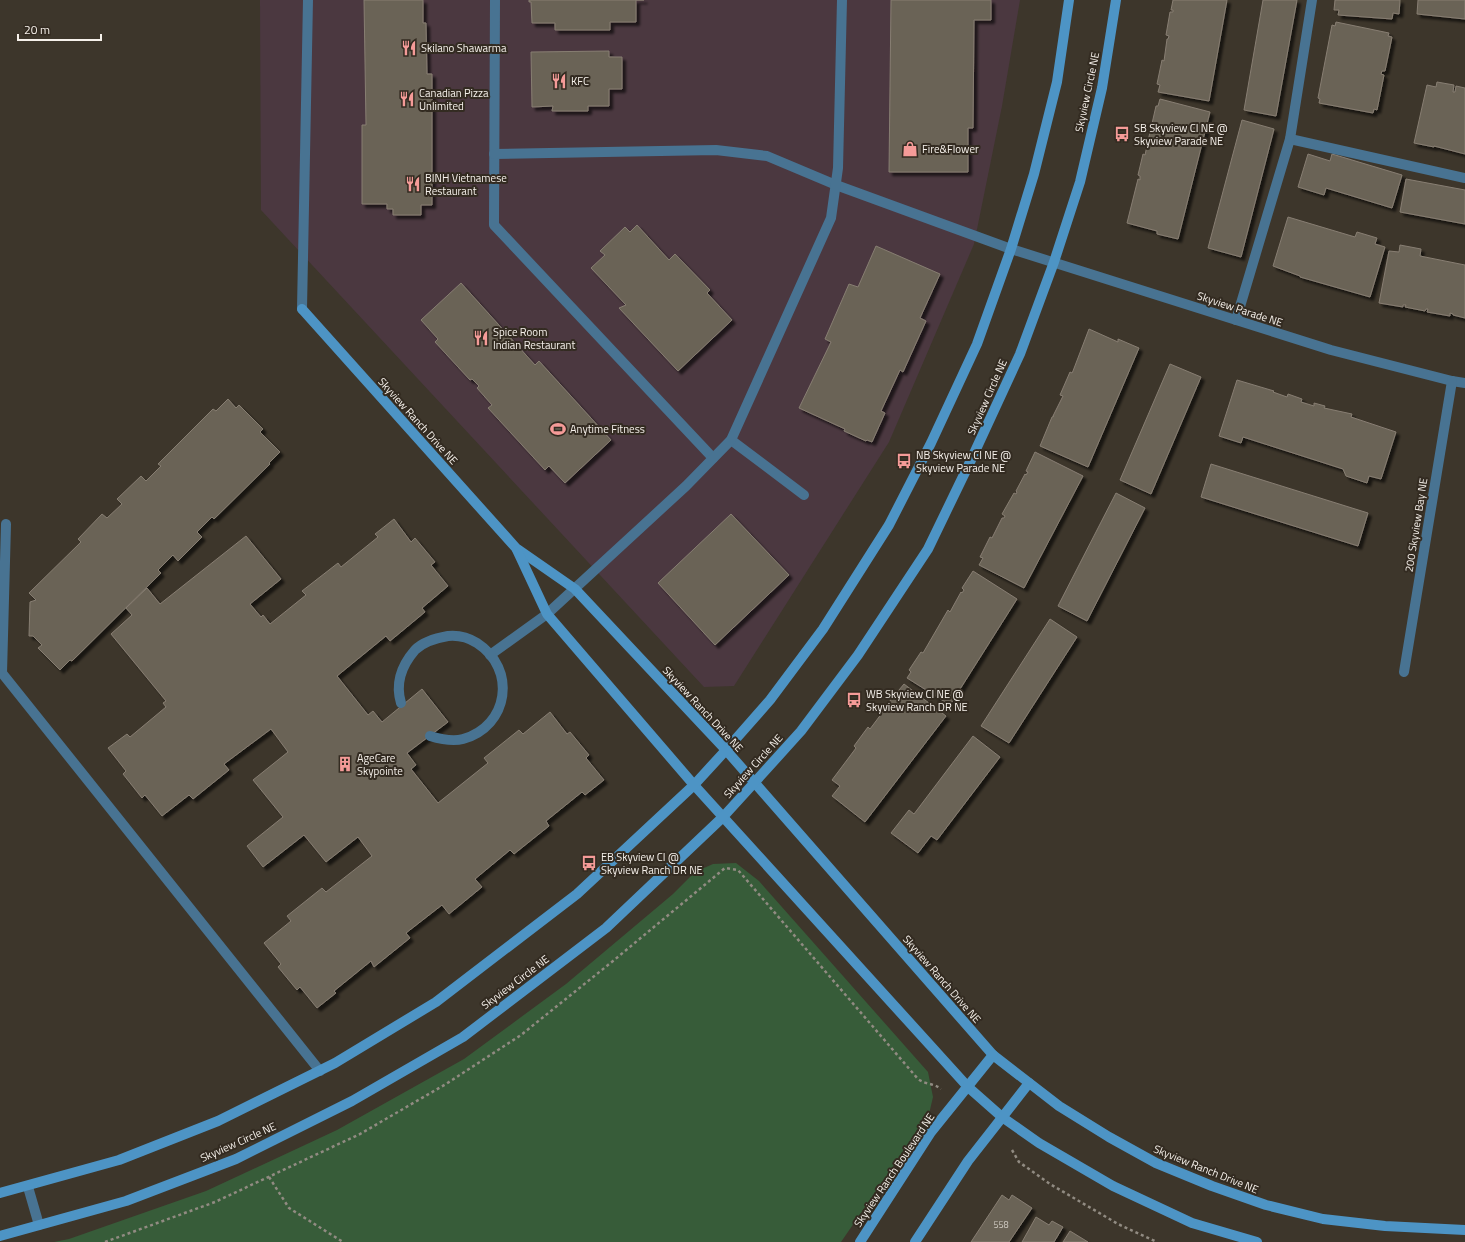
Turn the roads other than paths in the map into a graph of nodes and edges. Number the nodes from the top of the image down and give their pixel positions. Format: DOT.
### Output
graph roads {
  1 [pos="308,0"];
  2 [pos="496,0"];
  3 [pos="842,0"];
  4 [pos="1069,0"];
  5 [pos="1116,0"];
  6 [pos="1312,0"];
  7 [pos="1290,139"];
  8 [pos="494,154"];
  9 [pos="1465,178"];
  10 [pos="836,185"];
  11 [pos="1011,249"];
  12 [pos="1054,262"];
  13 [pos="1236,320"];
  14 [pos="1452,381"];
  15 [pos="1465,382"];
  16 [pos="731,440"];
  17 [pos="713,458"];
  18 [pos="804,496"];
  19 [pos="6,524"];
  20 [pos="516,548"];
  21 [pos="575,589"];
  22 [pos="548,614"];
  23 [pos="490,655"];
  24 [pos="1404,672"];
  25 [pos="401,703"];
  26 [pos="430,736"];
  27 [pos="726,750"];
  28 [pos="754,783"];
  29 [pos="694,785"];
  30 [pos="723,817"];
  31 [pos="993,1055"];
  32 [pos="320,1071"];
  33 [pos="1029,1084"];
  34 [pos="968,1087"];
  35 [pos="1002,1117"];
  36 [pos="28,1187"];
  37 [pos="0,1193"];
  38 [pos="39,1225"];
  39 [pos="1465,1230"];
  40 [pos="0,1236"];
  41 [pos="860,1242"];
  42 [pos="914,1242"];
  43 [pos="1257,1242"];
  1 -- 20 [label="street, Skyview Ranch Drive NE"];
  2 -- 8 [label="street"];
  3 -- 10 [label="street"];
  4 -- 11 [label="street"];
  5 -- 12 [label="street, Skyview Circle NE"];
  6 -- 7 [label="street"];
  7 -- 9 [label="street"];
  7 -- 13 [label="street"];
  8 -- 10 [label="street, Skyview Parade NE"];
  8 -- 17 [label="street"];
  10 -- 11 [label="street, Skyview Parade NE"];
  10 -- 16 [label="street"];
  11 -- 12 [label="street, Skyview Parade NE"];
  11 -- 27 [label="street"];
  12 -- 13 [label="street, Skyview Parade NE"];
  12 -- 28 [label="street, Skyview Circle NE"];
  13 -- 14 [label="street, Skyview Parade NE"];
  14 -- 15 [label="street, Skyview Parade NE"];
  14 -- 24 [label="street, 200 Skyview Bay NE"];
  16 -- 17 [label="street"];
  16 -- 18 [label="street"];
  17 -- 21 [label="street"];
  19 -- 32 [label="street"];
  20 -- 21 [label="street, Skyview Ranch Drive NE"];
  20 -- 22 [label="street, Skyview Ranch Drive NE"];
  21 -- 22 [label="street"];
  21 -- 27 [label="street, Skyview Ranch Drive NE"];
  22 -- 23 [label="street"];
  22 -- 29 [label="street, Skyview Ranch Drive NE"];
  23 -- 25 [label="street"];
  23 -- 26 [label="street"];
  27 -- 28 [label="street, Skyview Ranch Drive NE"];
  27 -- 29 [label="street"];
  28 -- 30 [label="street, Skyview Circle NE"];
  28 -- 31 [label="street, Skyview Ranch Drive NE"];
  29 -- 30 [label="street, Skyview Ranch Drive NE"];
  29 -- 32 [label="street"];
  30 -- 34 [label="street, Skyview Ranch Drive NE"];
  30 -- 38 [label="street, Skyview Circle NE"];
  31 -- 33 [label="street, Skyview Ranch Drive NE"];
  31 -- 34 [label="street, Skyview Ranch Boulevard NE"];
  32 -- 36 [label="street"];
  33 -- 35 [label="street"];
  33 -- 39 [label="street, Skyview Ranch Drive NE"];
  34 -- 35 [label="street, Skyview Ranch Drive NE"];
  34 -- 41 [label="street, Skyview Ranch Boulevard NE"];
  35 -- 42 [label="street"];
  35 -- 43 [label="street, Skyview Ranch Drive NE"];
  36 -- 37 [label="street"];
  36 -- 38 [label="street"];
  38 -- 40 [label="street, Skyview Circle NE"];
}
